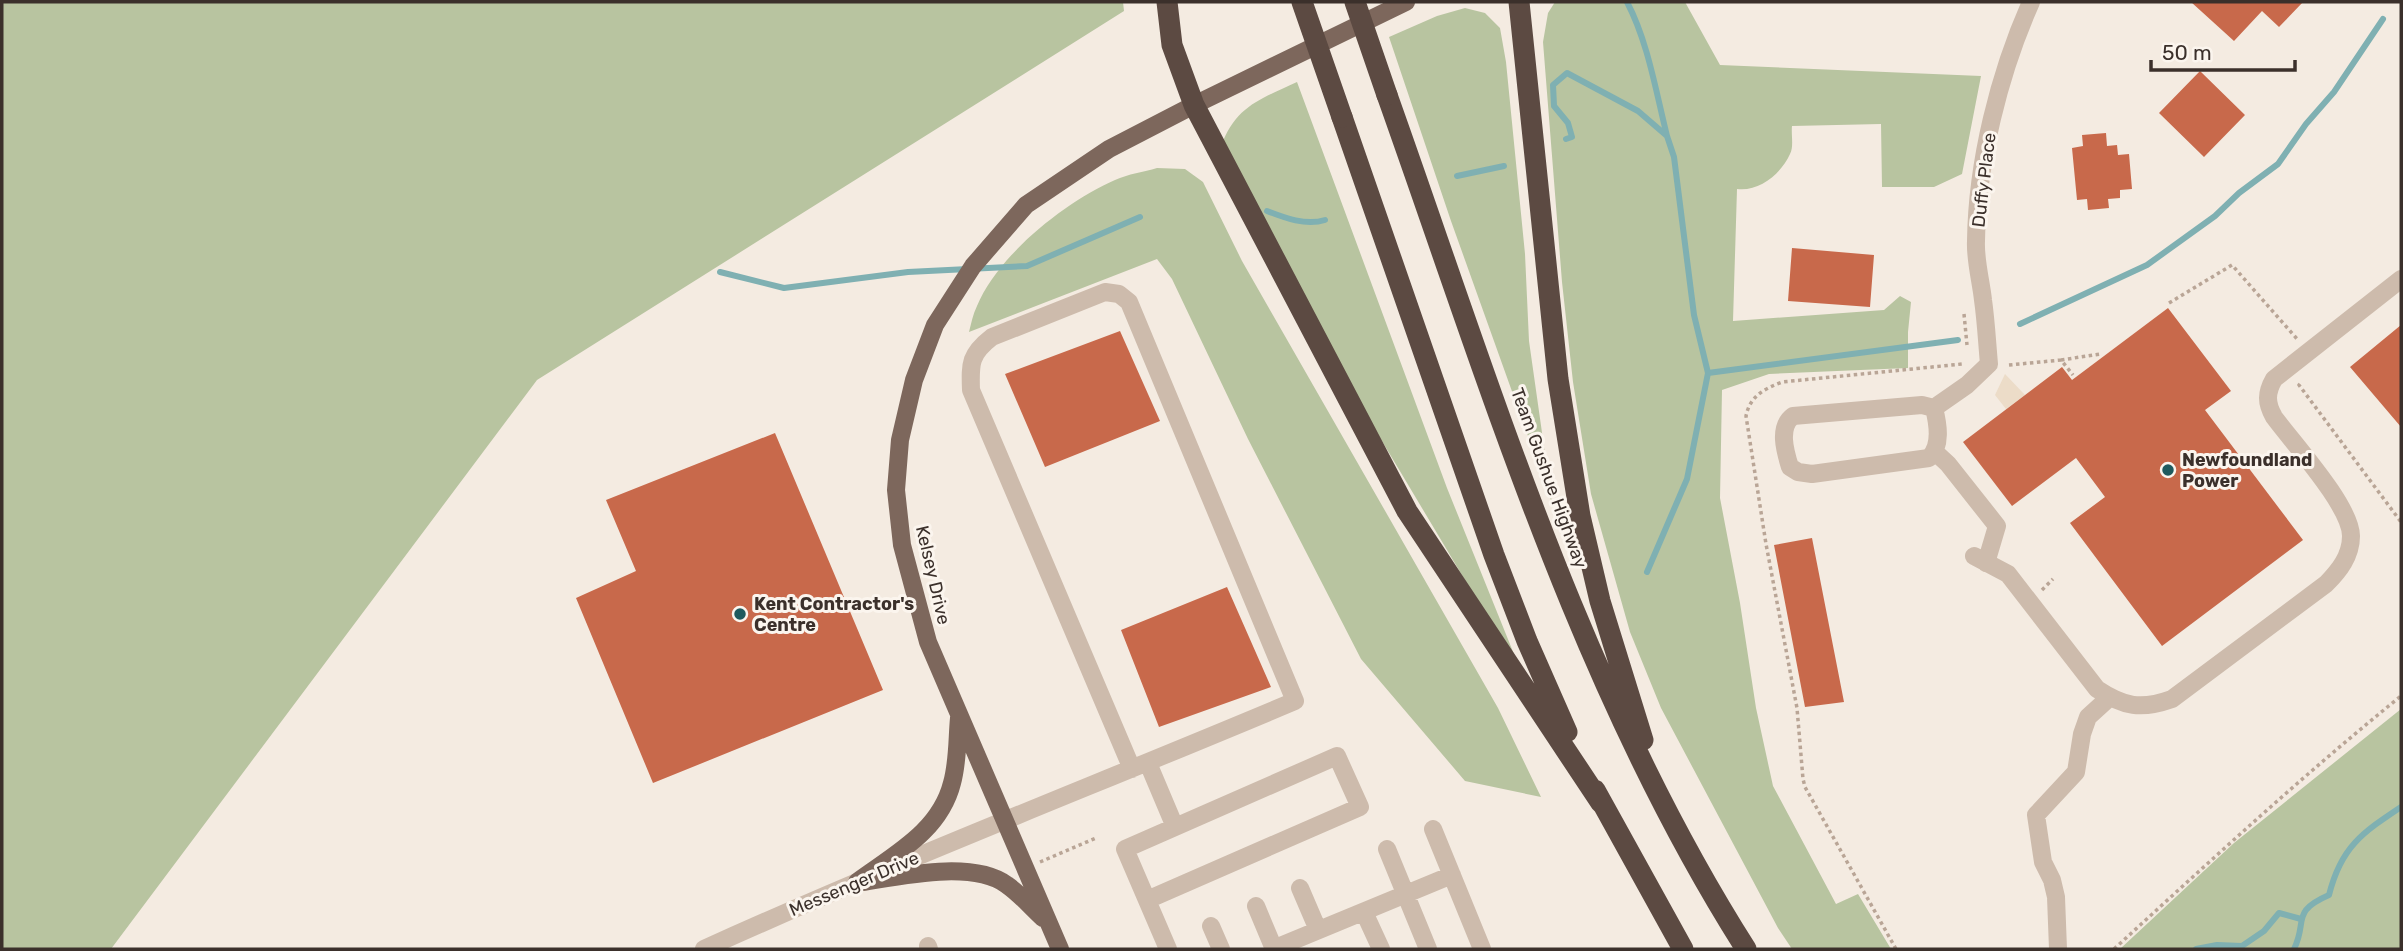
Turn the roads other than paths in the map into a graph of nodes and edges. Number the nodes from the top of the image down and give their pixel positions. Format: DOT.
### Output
graph roads {
  1 [pos="1167,2"];
  2 [pos="1302,2"];
  3 [pos="1355,2"];
  4 [pos="1406,2"];
  5 [pos="1519,2"];
  6 [pos="2031,2"];
  7 [pos="1194,105"];
  8 [pos="2401,279"];
  9 [pos="1934,408"];
  10 [pos="1935,452"];
  11 [pos="2110,697"];
  12 [pos="959,714"];
  13 [pos="1140,766"];
  14 [pos="1601,803"];
  15 [pos="1664,809"];
  16 [pos="1006,821"];
  17 [pos="1175,827"];
  18 [pos="1433,829"];
  19 [pos="1387,849"];
  20 [pos="1452,874"];
  21 [pos="857,883"];
  22 [pos="1300,888"];
  23 [pos="1406,894"];
  24 [pos="1147,900"];
  25 [pos="1256,906"];
  26 [pos="1364,912"];
  27 [pos="1050,925"];
  28 [pos="1211,926"];
  29 [pos="1318,930"];
  30 [pos="704,949"];
  31 [pos="1060,949"];
  32 [pos="1168,949"];
  33 [pos="1221,949"];
  34 [pos="1273,949"];
  35 [pos="1381,949"];
  36 [pos="1429,949"];
  37 [pos="1482,949"];
  38 [pos="1684,949"];
  39 [pos="1746,949"];
  40 [pos="2059,949"];
  1 -- 7 [label="highway"];
  2 -- 14 [label="highway, bridge"];
  3 -- 15 [label="highway, Team Gushue Highway, bridge"];
  4 -- 7 [label="main road, Kelsey Drive"];
  5 -- 15 [label="highway"];
  6 -- 9 [label="street, Duffy Place"];
  7 -- 12 [label="main road, Kelsey Drive"];
  7 -- 14 [label="highway"];
  8 -- 11 [label="street"];
  9 -- 10 [label="street"];
  9 -- 10 [label="street"];
  10 -- 11 [label="street"];
  11 -- 40 [label="street"];
  12 -- 16 [label="main road, Kelsey Drive"];
  12 -- 21 [label="main road"];
  13 -- 13 [label="street"];
  13 -- 16 [label="street, Messenger Drive"];
  13 -- 17 [label="street"];
  14 -- 38 [label="highway"];
  15 -- 39 [label="highway, Team Gushue Highway"];
  16 -- 21 [label="street, Messenger Drive"];
  16 -- 27 [label="main road, Kelsey Drive"];
  17 -- 24 [label="street"];
  17 -- 24 [label="street"];
  18 -- 20 [label="street"];
  19 -- 23 [label="street"];
  20 -- 23 [label="street"];
  20 -- 37 [label="street"];
  21 -- 27 [label="main road"];
  21 -- 30 [label="street, Messenger Drive"];
  22 -- 29 [label="street"];
  23 -- 26 [label="street"];
  23 -- 36 [label="street"];
  24 -- 32 [label="street"];
  25 -- 34 [label="street"];
  26 -- 29 [label="street"];
  26 -- 35 [label="street"];
  27 -- 31 [label="main road, Kelsey Drive"];
  28 -- 33 [label="street"];
  29 -- 34 [label="street"];
}
